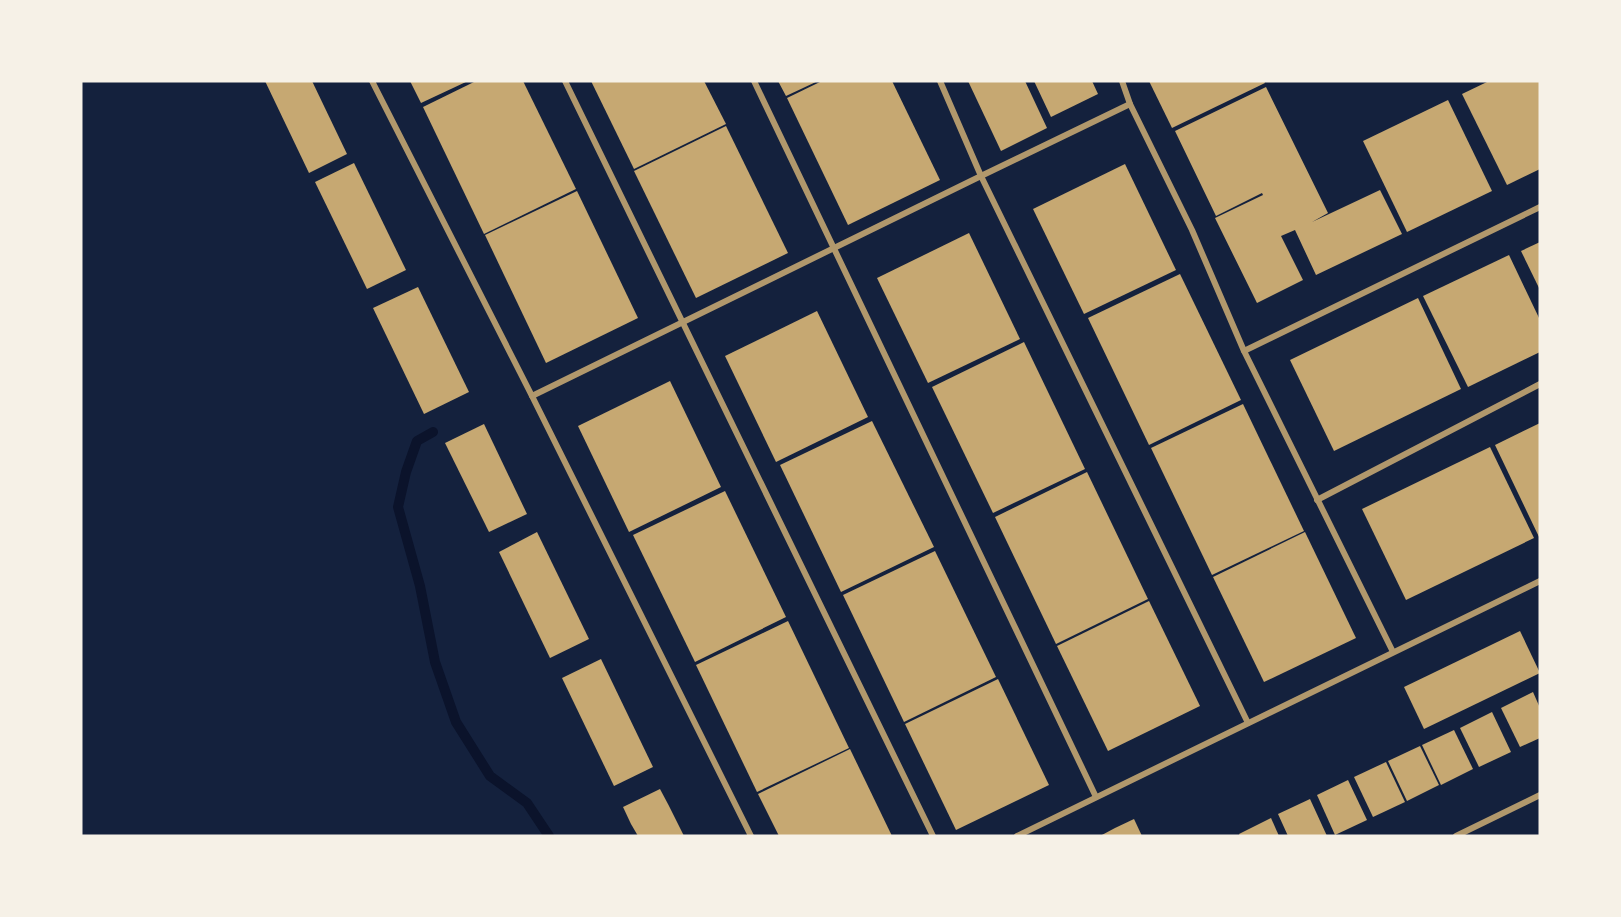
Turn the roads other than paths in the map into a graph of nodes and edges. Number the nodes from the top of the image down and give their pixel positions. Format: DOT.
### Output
graph roads {
  1 [pos="372,81"];
  2 [pos="565,81"];
  3 [pos="754,81"];
  4 [pos="940,81"];
  5 [pos="1122,81"];
  6 [pos="1131,104"];
  7 [pos="981,176"];
  8 [pos="1540,207"];
  9 [pos="834,249"];
  10 [pos="683,322"];
  11 [pos="1244,351"];
  12 [pos="1540,384"];
  13 [pos="532,396"];
  14 [pos="1317,500"];
  15 [pos="1540,581"];
  16 [pos="1393,652"];
  17 [pos="1248,723"];
  18 [pos="1540,795"];
  19 [pos="1096,797"];
  20 [pos="751,836"];
  21 [pos="933,836"];
  22 [pos="1017,836"];
  23 [pos="1456,836"];
  1 -- 13 [label="street"];
  2 -- 10 [label="street"];
  3 -- 9 [label="street"];
  4 -- 7 [label="street"];
  5 -- 6 [label="street"];
  6 -- 7 [label="street"];
  6 -- 11 [label="street"];
  7 -- 9 [label="street"];
  7 -- 17 [label="street"];
  8 -- 11 [label="street"];
  9 -- 10 [label="street"];
  9 -- 19 [label="street"];
  10 -- 13 [label="street"];
  10 -- 21 [label="street"];
  11 -- 14 [label="street"];
  12 -- 14 [label="street"];
  13 -- 20 [label="street"];
  14 -- 16 [label="street"];
  15 -- 16 [label="street"];
  16 -- 17 [label="street"];
  17 -- 19 [label="street"];
  18 -- 23 [label="street"];
  19 -- 22 [label="street"];
}
